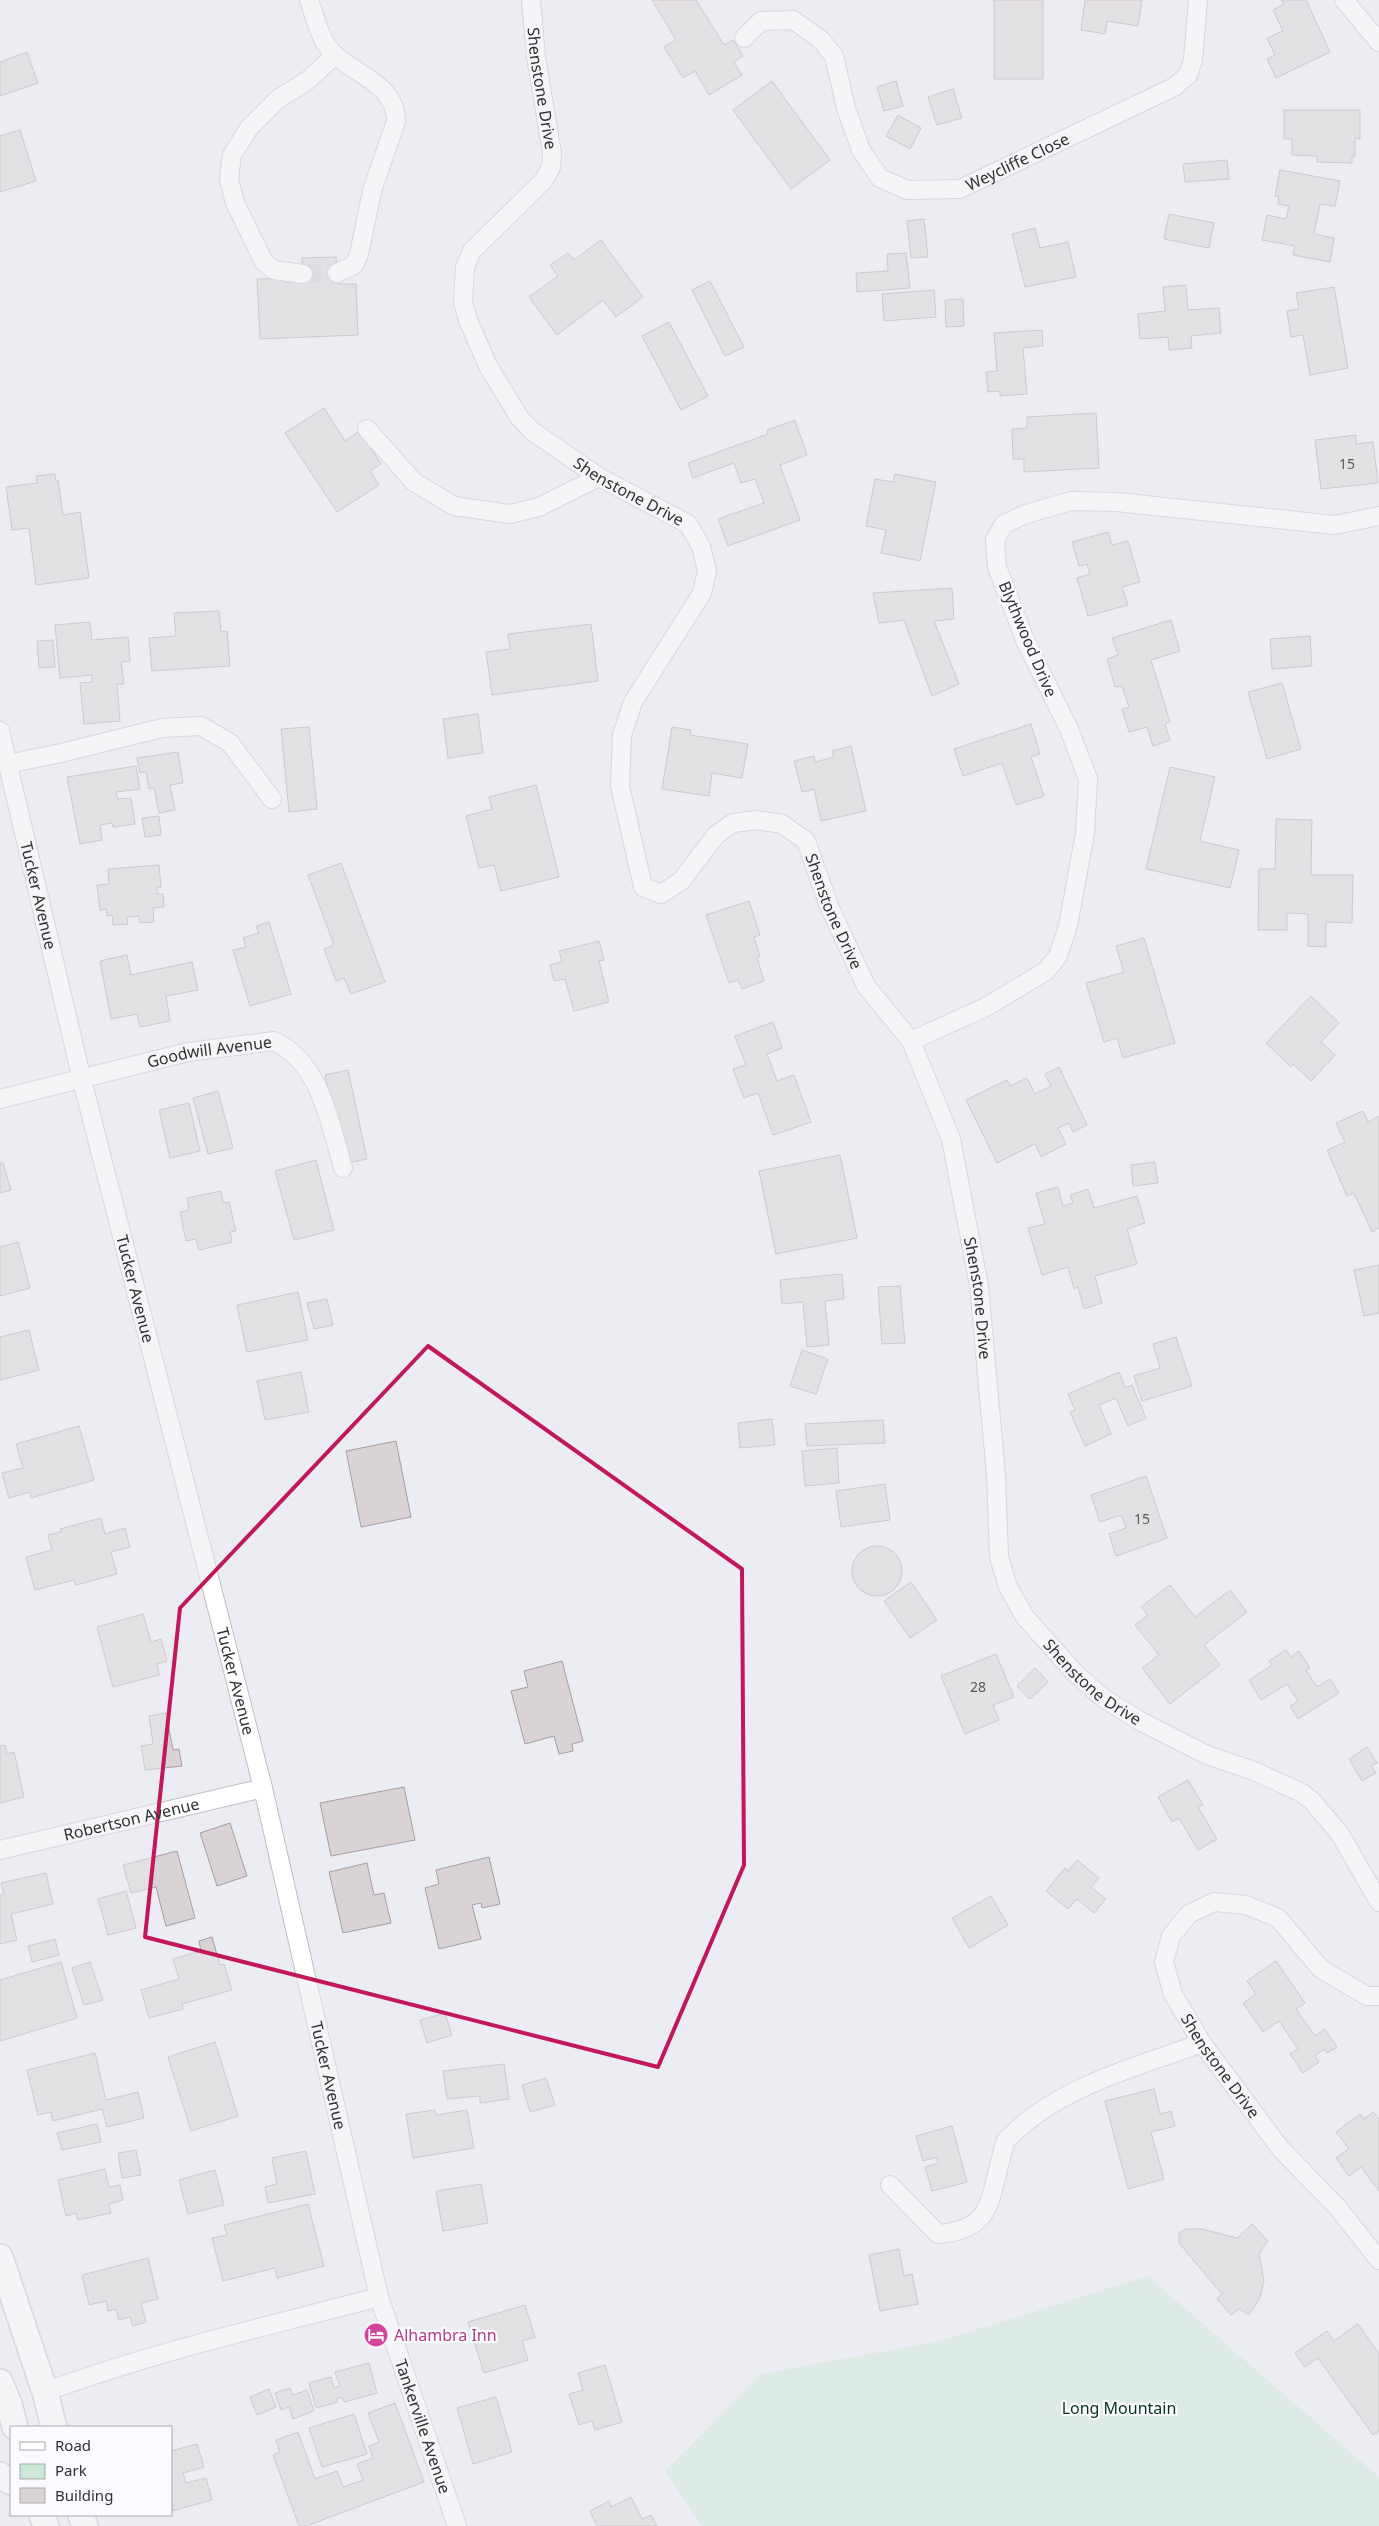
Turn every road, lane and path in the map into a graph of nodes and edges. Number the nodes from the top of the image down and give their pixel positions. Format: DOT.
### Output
graph roads {
  1 [pos="309,0"];
  2 [pos="530,0"];
  3 [pos="1198,0"];
  4 [pos="1344,0"];
  5 [pos="744,38"];
  6 [pos="1379,42"];
  7 [pos="335,55"];
  8 [pos="337,273"];
  9 [pos="303,274"];
  10 [pos="367,429"];
  11 [pos="599,476"];
  12 [pos="1379,516"];
  13 [pos="0,731"];
  14 [pos="7,764"];
  15 [pos="272,799"];
  16 [pos="911,1041"];
  17 [pos="82,1080"];
  18 [pos="0,1099"];
  19 [pos="343,1168"];
  20 [pos="263,1788"];
  21 [pos="0,1850"];
  22 [pos="1379,1902"];
  23 [pos="1379,1996"];
  24 [pos="1202,2043"];
  25 [pos="890,2185"];
  26 [pos="0,2257"];
  27 [pos="1379,2260"];
  28 [pos="379,2297"];
  29 [pos="45,2392"];
  30 [pos="6,2405"];
  31 [pos="54,2426"];
  32 [pos="457,2526"];
  1 -- 7 [label="street"];
  2 -- 11 [label="street, Shenstone Drive"];
  3 -- 5 [label="street, Weycliffe Close"];
  4 -- 6 [label="street"];
  7 -- 8 [label="street"];
  7 -- 9 [label="street"];
  10 -- 11 [label="street"];
  11 -- 16 [label="street, Shenstone Drive"];
  12 -- 16 [label="street, Blythwood Drive"];
  13 -- 14 [label="street, Tucker Avenue"];
  14 -- 15 [label="street"];
  14 -- 17 [label="street, Tucker Avenue"];
  16 -- 22 [label="street, Shenstone Drive"];
  17 -- 18 [label="street, Goodwill Avenue"];
  17 -- 19 [label="street, Goodwill Avenue"];
  17 -- 20 [label="street, Tucker Avenue"];
  20 -- 21 [label="street, Robertson Avenue"];
  20 -- 28 [label="street, Tucker Avenue"];
  23 -- 24 [label="street, Shenstone Drive"];
  24 -- 25 [label="street"];
  24 -- 27 [label="street, Shenstone Drive"];
  26 -- 29 [label="main road"];
  28 -- 29 [label="street"];
  28 -- 32 [label="street, Tankerville Avenue"];
  29 -- 30 [label="main road"];
  29 -- 31 [label="main road"];
}
